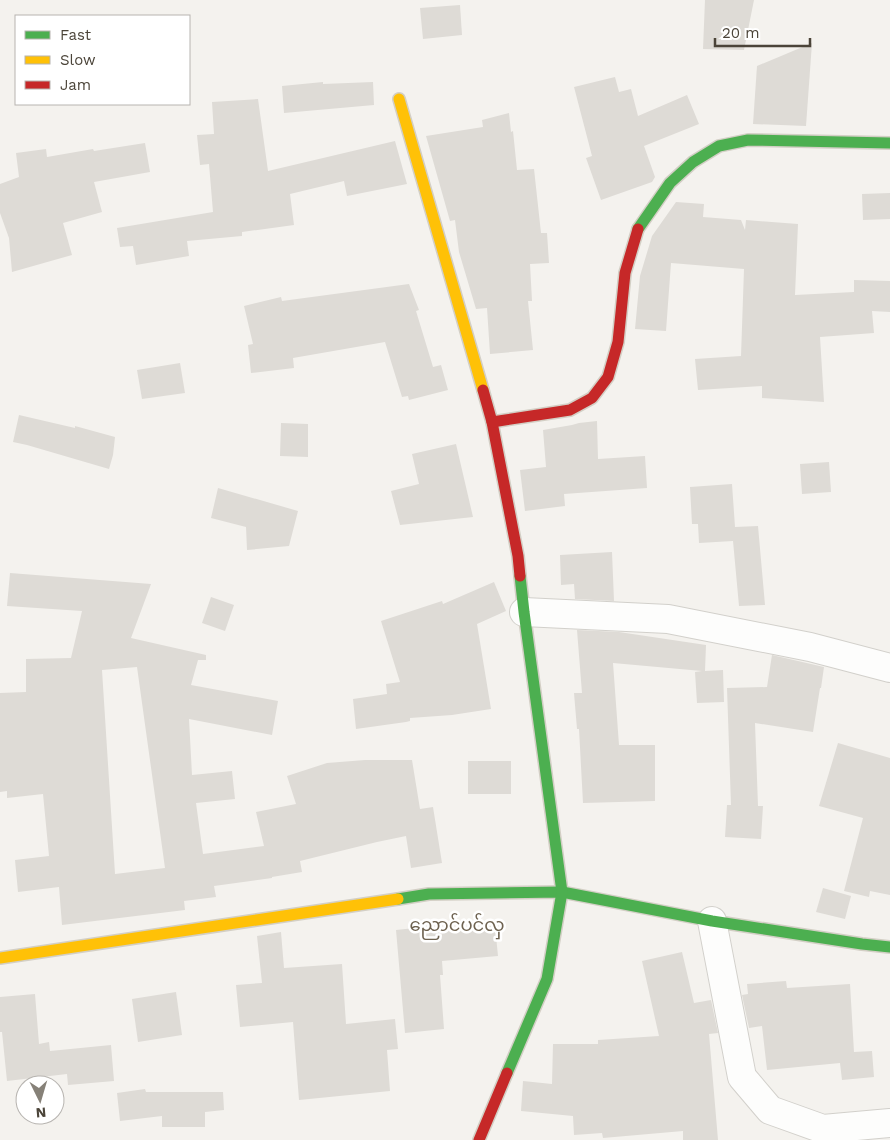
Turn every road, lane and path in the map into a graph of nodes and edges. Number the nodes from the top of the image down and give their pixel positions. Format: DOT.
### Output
graph roads {
  1 [pos="399,99"];
  2 [pos="890,143"];
  3 [pos="492,422"];
  4 [pos="524,612"];
  5 [pos="890,668"];
  6 [pos="562,892"];
  7 [pos="712,921"];
  8 [pos="890,947"];
  9 [pos="0,958"];
  10 [pos="890,1123"];
  11 [pos="478,1140"];
  1 -- 3 [label="street"];
  2 -- 3 [label="street"];
  3 -- 4 [label="street"];
  4 -- 5 [label="street"];
  4 -- 6 [label="street"];
  6 -- 7 [label="street"];
  6 -- 9 [label="street"];
  6 -- 11 [label="street"];
  7 -- 8 [label="street"];
  7 -- 10 [label="street"];
}
